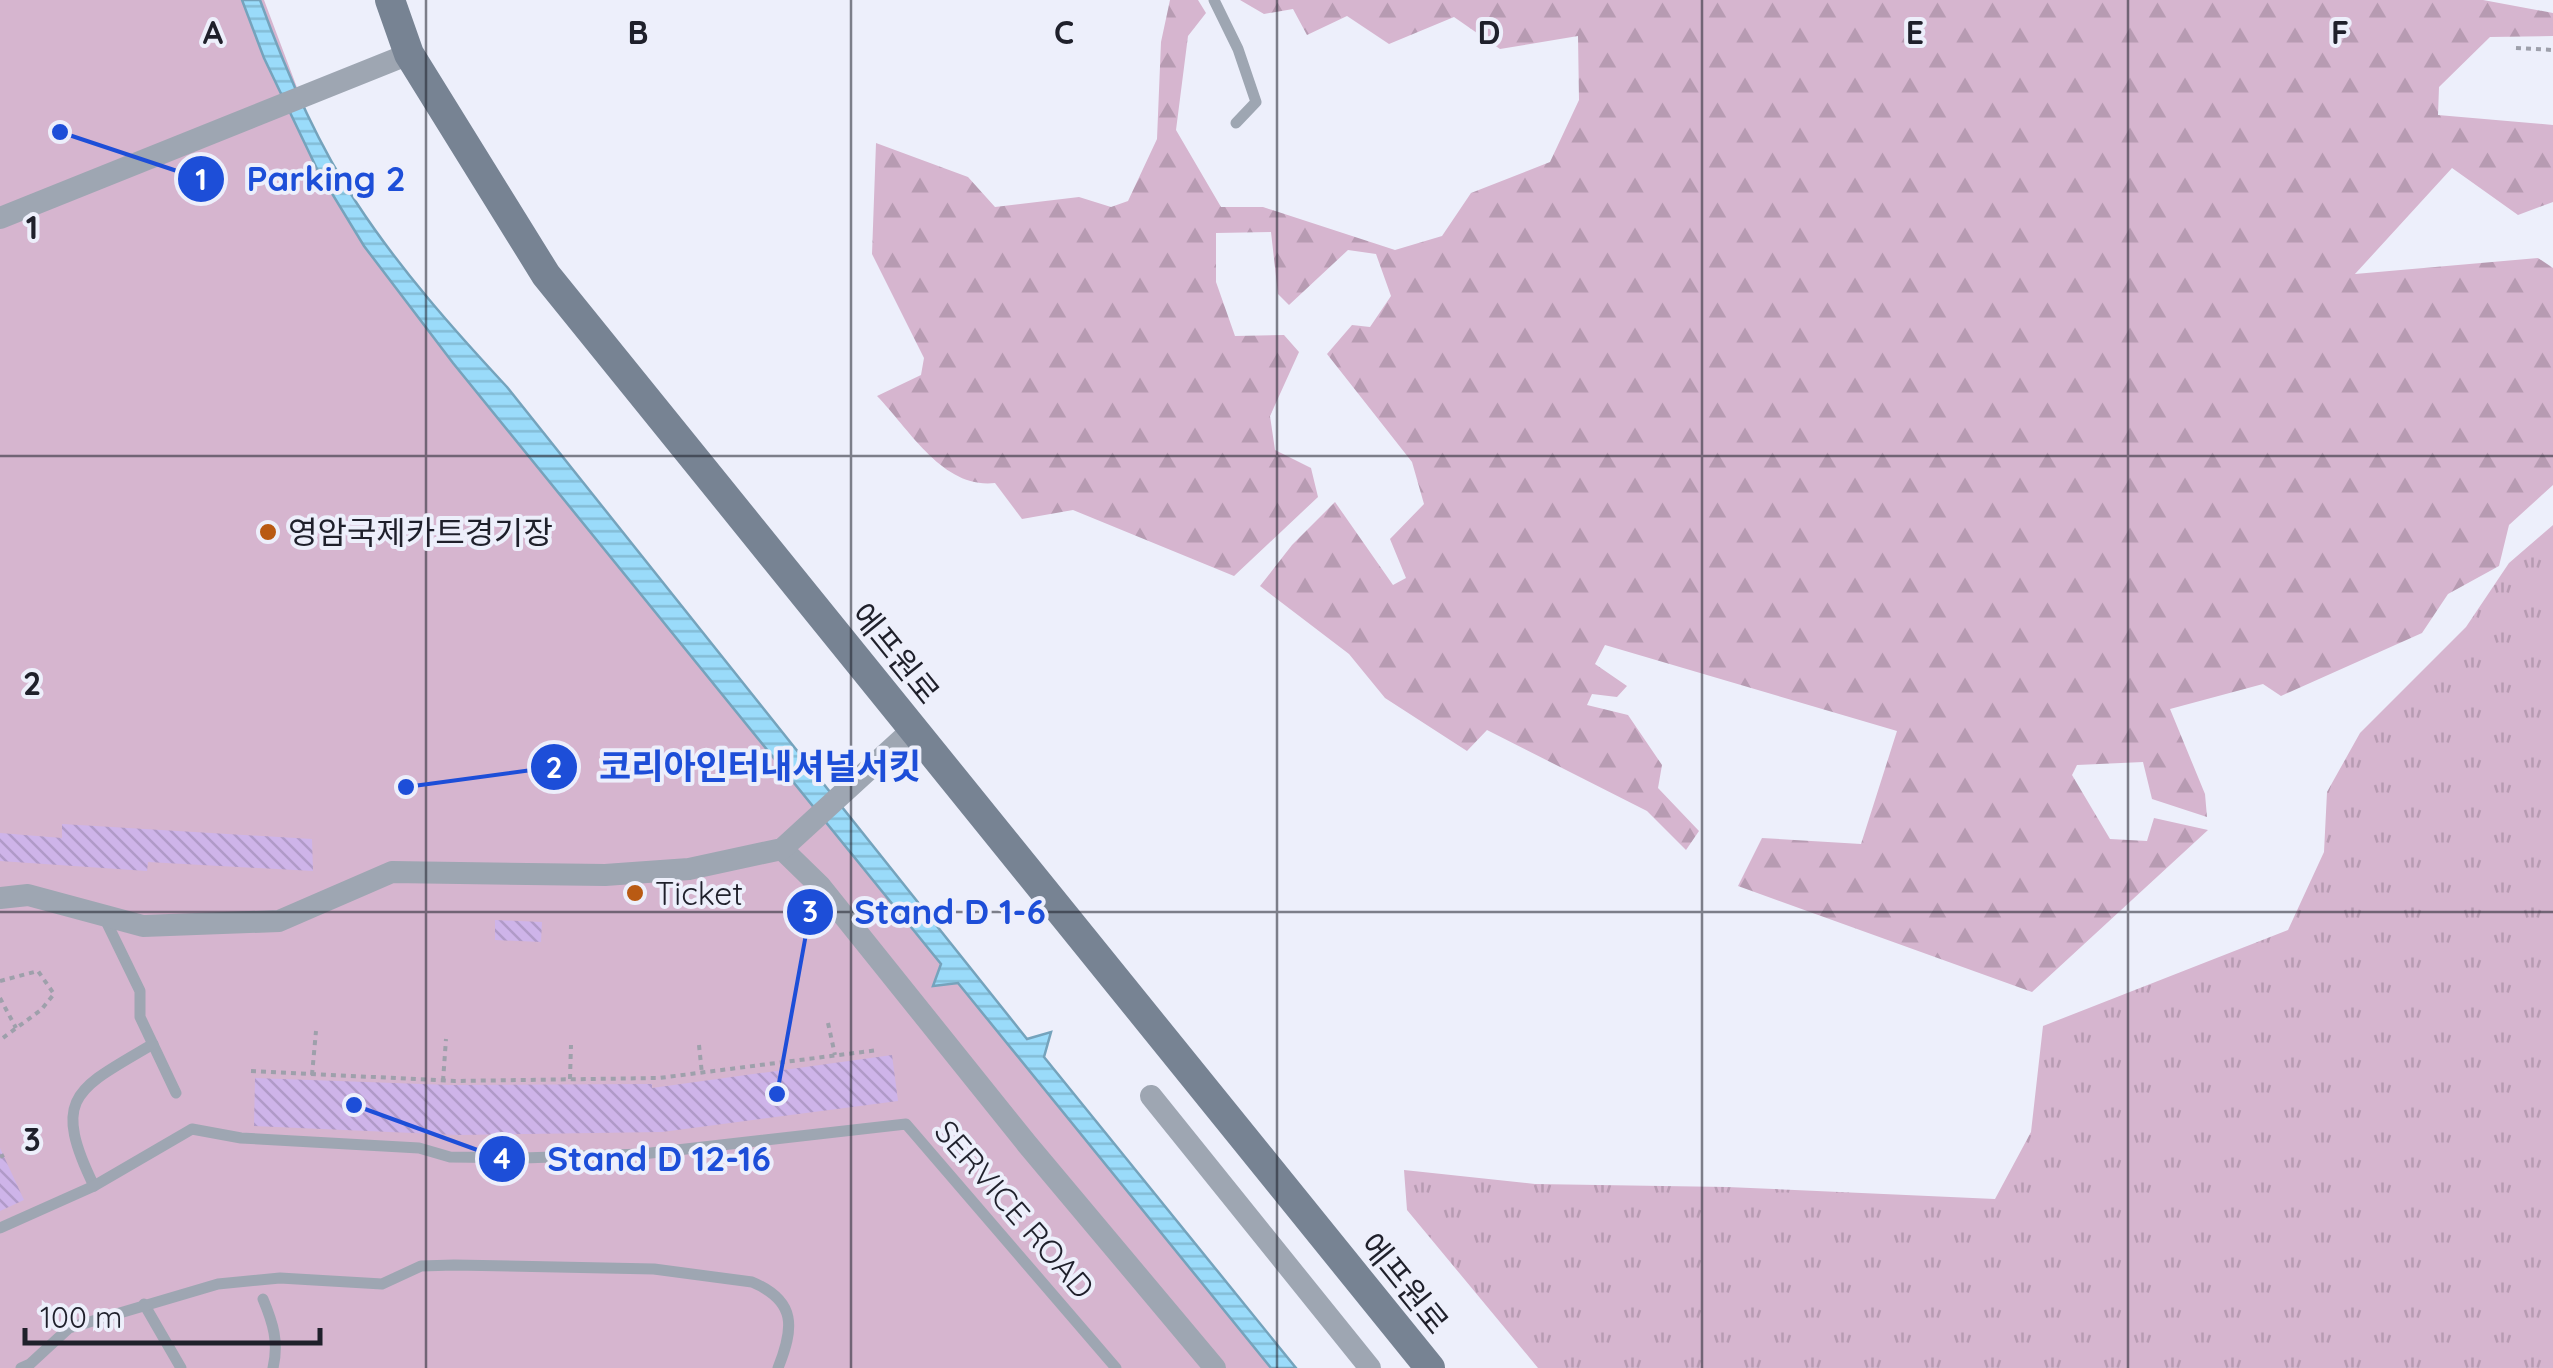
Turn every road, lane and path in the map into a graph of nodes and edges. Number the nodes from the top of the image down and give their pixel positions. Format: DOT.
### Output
graph roads {
  1 [pos="390,0"];
  2 [pos="1214,0"];
  3 [pos="2516,48"];
  4 [pos="2553,50"];
  5 [pos="408,54"];
  6 [pos="1236,123"];
  7 [pos="0,218"];
  8 [pos="913,729"];
  9 [pos="782,849"];
  10 [pos="0,898"];
  11 [pos="103,914"];
  12 [pos="0,982"];
  13 [pos="0,998"];
  14 [pos="828,1023"];
  15 [pos="16,1028"];
  16 [pos="316,1032"];
  17 [pos="446,1038"];
  18 [pos="0,1040"];
  19 [pos="152,1044"];
  20 [pos="571,1045"];
  21 [pos="699,1045"];
  22 [pos="878,1050"];
  23 [pos="835,1056"];
  24 [pos="251,1071"];
  25 [pos="702,1074"];
  26 [pos="312,1075"];
  27 [pos="570,1078"];
  28 [pos="442,1081"];
  29 [pos="176,1094"];
  30 [pos="1151,1096"];
  31 [pos="94,1186"];
  32 [pos="0,1228"];
  33 [pos="263,1299"];
  34 [pos="144,1304"];
  35 [pos="21,1368"];
  36 [pos="180,1368"];
  37 [pos="272,1368"];
  38 [pos="778,1368"];
  39 [pos="1116,1368"];
  40 [pos="1216,1368"];
  41 [pos="1370,1368"];
  42 [pos="1430,1368"];
  1 -- 5 [label="street, 에프원로"];
  2 -- 6 [label="lane"];
  3 -- 4 [label="path"];
  5 -- 7 [label="street"];
  5 -- 8 [label="street, 에프원로"];
  8 -- 9 [label="street"];
  8 -- 42 [label="street, 에프원로"];
  9 -- 11 [label="street"];
  9 -- 40 [label="street"];
  10 -- 11 [label="street"];
  11 -- 19 [label="lane"];
  12 -- 15 [label="path"];
  13 -- 15 [label="path"];
  14 -- 23 [label="path"];
  15 -- 18 [label="path"];
  16 -- 26 [label="path"];
  17 -- 28 [label="path"];
  19 -- 29 [label="lane"];
  19 -- 31 [label="lane"];
  20 -- 27 [label="path"];
  21 -- 25 [label="path"];
  22 -- 23 [label="path"];
  23 -- 25 [label="path"];
  24 -- 26 [label="path"];
  25 -- 27 [label="path"];
  26 -- 28 [label="path"];
  27 -- 28 [label="path"];
  30 -- 41 [label="street"];
  31 -- 32 [label="lane, SERVICE ROAD"];
  31 -- 39 [label="lane, SERVICE ROAD"];
  33 -- 37 [label="lane"];
  34 -- 35 [label="lane"];
  34 -- 36 [label="lane"];
  34 -- 38 [label="lane"];
}
